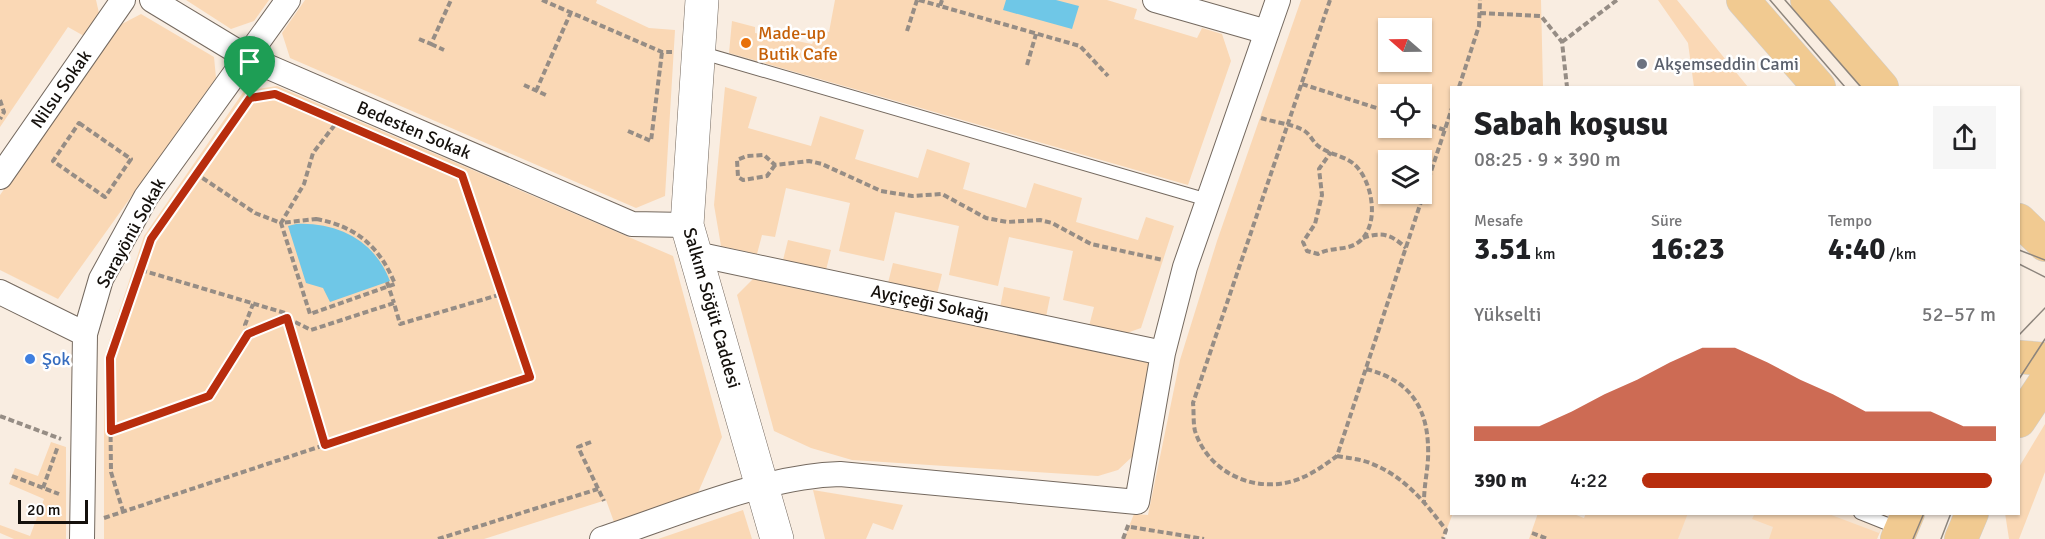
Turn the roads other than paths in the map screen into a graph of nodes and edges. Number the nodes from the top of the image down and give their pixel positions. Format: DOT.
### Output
graph roads {
  1 [pos="123,0"];
  2 [pos="152,0"];
  3 [pos="288,0"];
  4 [pos="702,0"];
  5 [pos="1155,0"];
  6 [pos="1278,0"];
  7 [pos="1743,0"];
  8 [pos="1807,0"];
  9 [pos="1267,32"];
  10 [pos="686,52"];
  11 [pos="248,58"];
  12 [pos="1809,83"];
  13 [pos="1881,86"];
  14 [pos="0,177"];
  15 [pos="1208,200"];
  16 [pos="2020,221"];
  17 [pos="692,239"];
  18 [pos="2045,245"];
  19 [pos="2045,250"];
  20 [pos="2020,251"];
  21 [pos="0,292"];
  22 [pos="85,334"];
  23 [pos="1163,353"];
  24 [pos="2020,357"];
  25 [pos="2045,359"];
  26 [pos="2045,382"];
  27 [pos="2020,420"];
  28 [pos="762,487"];
  29 [pos="1866,515"];
  30 [pos="1971,515"];
  31 [pos="1902,527"];
  32 [pos="82,539"];
  33 [pos="602,539"];
  34 [pos="777,539"];
  35 [pos="1961,539"];
  1 -- 14 [label="street, Nilsu Sokak"];
  2 -- 11 [label="street, Bedesten Sokak"];
  3 -- 11 [label="street, Sarayönü Sokak"];
  4 -- 10 [label="street, Salkım Söğüt Caddesi"];
  5 -- 9 [label="street"];
  6 -- 9 [label="street"];
  7 -- 12 [label="main road"];
  8 -- 13 [label="main road"];
  9 -- 15 [label="street"];
  10 -- 15 [label="lane"];
  10 -- 17 [label="street, Salkım Söğüt Caddesi"];
  11 -- 17 [label="street, Bedesten Sokak"];
  11 -- 22 [label="street, Sarayönü Sokak"];
  15 -- 23 [label="street"];
  16 -- 18 [label="main road"];
  17 -- 23 [label="street, Ayçiçeği Sokağı"];
  17 -- 28 [label="street, Salkım Söğüt Caddesi"];
  19 -- 20 [label="main road"];
  21 -- 22 [label="street"];
  22 -- 32 [label="street, Sarayönü Sokak"];
  23 -- 28 [label="street"];
  24 -- 25 [label="main road"];
  26 -- 27 [label="main road"];
  28 -- 33 [label="street"];
  28 -- 34 [label="street, Salkım Söğüt Caddesi"];
  29 -- 31 [label="lane"];
  30 -- 35 [label="main road"];
}
